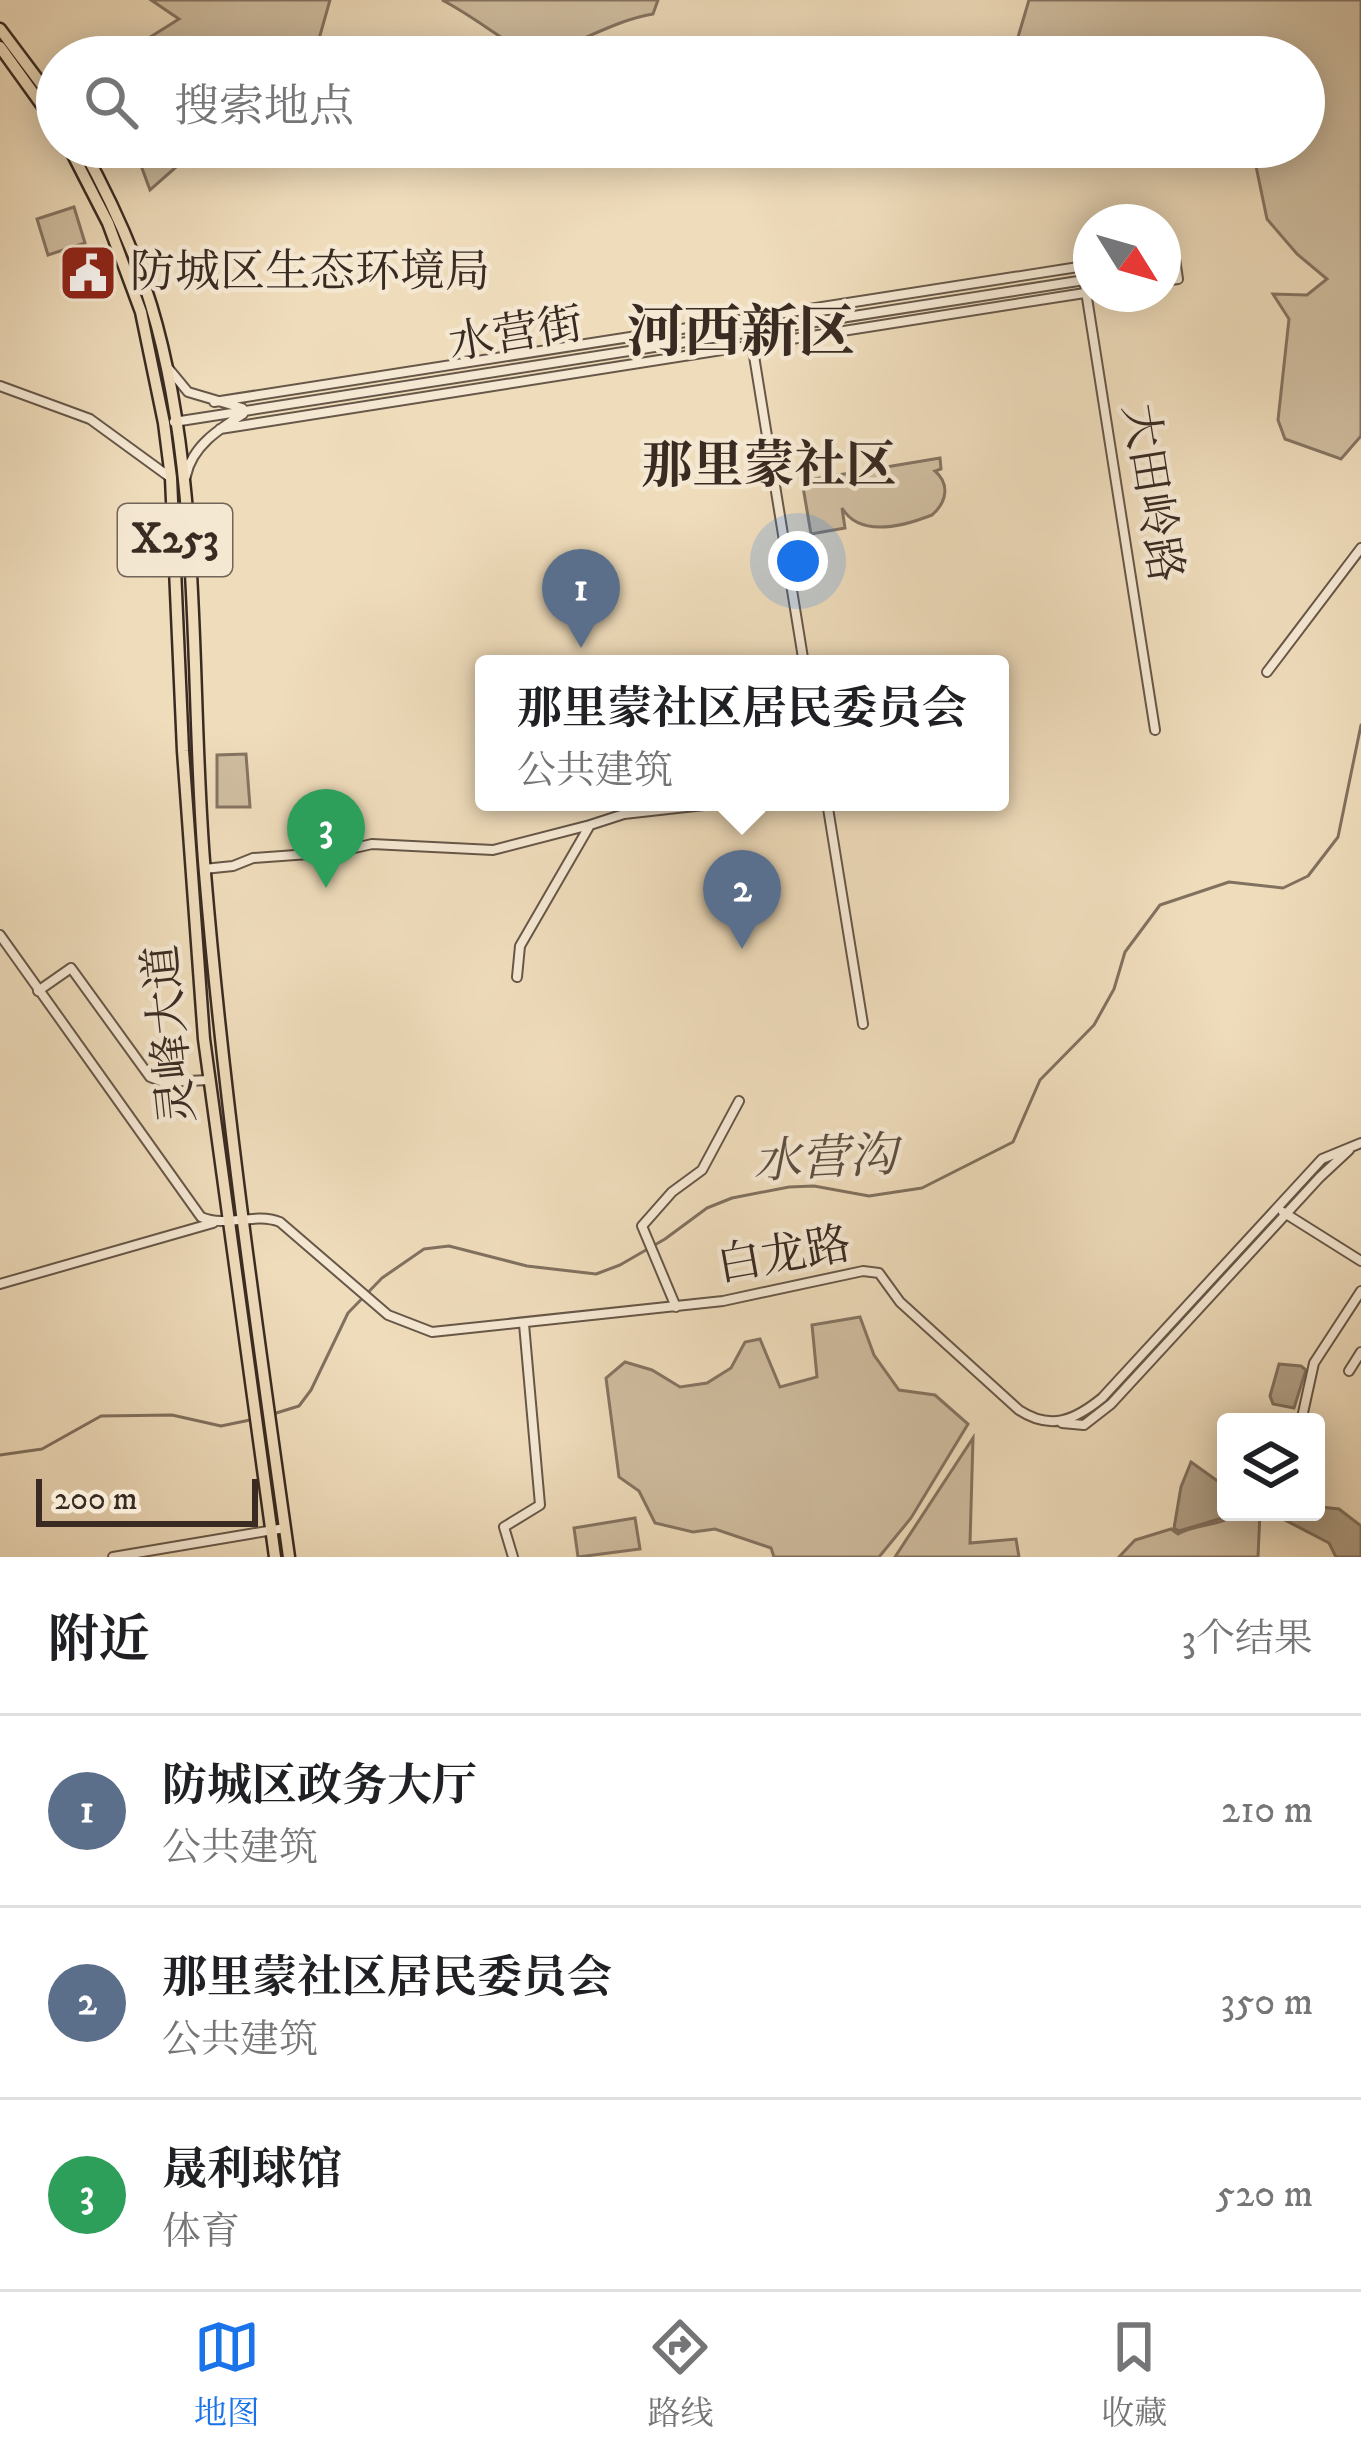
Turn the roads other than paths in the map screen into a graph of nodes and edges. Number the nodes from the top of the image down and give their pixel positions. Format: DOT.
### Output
graph roads {
  1 [pos="0,29"];
  2 [pos="0,46"];
  3 [pos="36,77"];
  4 [pos="36,97"];
  5 [pos="80,168"];
  6 [pos="92,168"];
  7 [pos="1073,267"];
  8 [pos="1073,281"];
  9 [pos="1073,295"];
  10 [pos="1092,312"];
  11 [pos="748,319"];
  12 [pos="750,332"];
  13 [pos="752,345"];
  14 [pos="164,361"];
  15 [pos="0,386"];
  16 [pos="214,402"];
  17 [pos="249,410"];
  18 [pos="170,423"];
  19 [pos="220,429"];
  20 [pos="171,478"];
  21 [pos="184,494"];
  22 [pos="1361,548"];
  23 [pos="803,655"];
  24 [pos="186,657"];
  25 [pos="1267,672"];
  26 [pos="1155,730"];
  27 [pos="651,811"];
  28 [pos="828,811"];
  29 [pos="590,825"];
  30 [pos="204,869"];
  31 [pos="0,935"];
  32 [pos="517,977"];
  33 [pos="38,991"];
  34 [pos="863,1024"];
  35 [pos="210,1080"];
  36 [pos="739,1101"];
  37 [pos="1358,1144"];
  38 [pos="1281,1211"];
  39 [pos="214,1222"];
  40 [pos="235,1222"];
  41 [pos="1361,1262"];
  42 [pos="0,1284"];
  43 [pos="1361,1291"];
  44 [pos="676,1307"];
  45 [pos="524,1324"];
  46 [pos="1361,1352"];
  47 [pos="1348,1371"];
  48 [pos="1303,1413"];
  49 [pos="278,1529"];
  50 [pos="113,1557"];
  51 [pos="275,1557"];
  52 [pos="289,1557"];
  53 [pos="513,1557"];
  1 -- 3 [label="main road"];
  2 -- 4 [label="main road"];
  5 -- 18 [label="main road, X253"];
  6 -- 14 [label="main road, X253"];
  7 -- 11 [label="street"];
  8 -- 12 [label="street, 水营街"];
  9 -- 13 [label="street"];
  10 -- 26 [label="street, 大田岭路"];
  11 -- 12 [label="street"];
  11 -- 16 [label="street"];
  12 -- 13 [label="street"];
  12 -- 17 [label="street, 水营街"];
  13 -- 19 [label="street"];
  13 -- 23 [label="street"];
  14 -- 16 [label="street"];
  14 -- 18 [label="main road, X253"];
  15 -- 20 [label="street"];
  16 -- 17 [label="street"];
  17 -- 18 [label="street, 水营街"];
  17 -- 19 [label="street"];
  18 -- 20 [label="main road, X253"];
  18 -- 21 [label="main road, X253"];
  19 -- 21 [label="street"];
  20 -- 24 [label="main road, X253"];
  21 -- 24 [label="main road, X253"];
  22 -- 25 [label="street"];
  24 -- 30 [label="main road, 灵峰大道"];
  24 -- 35 [label="main road, 灵峰大道"];
  27 -- 29 [label="street"];
  28 -- 34 [label="street"];
  29 -- 30 [label="street"];
  29 -- 32 [label="street"];
  30 -- 40 [label="main road, 灵峰大道"];
  31 -- 33 [label="street"];
  33 -- 35 [label="street"];
  33 -- 39 [label="street"];
  35 -- 40 [label="main road, 灵峰大道"];
  36 -- 44 [label="street"];
  37 -- 38 [label="street, 白龙路"];
  38 -- 41 [label="street"];
  38 -- 44 [label="street, 白龙路"];
  39 -- 40 [label="street, 白龙路"];
  39 -- 42 [label="street, 白龙路"];
  40 -- 45 [label="street, 白龙路"];
  40 -- 49 [label="main road, 灵峰大道"];
  43 -- 48 [label="street"];
  44 -- 45 [label="street, 白龙路"];
  45 -- 53 [label="street"];
  46 -- 47 [label="street"];
  49 -- 50 [label="street"];
  49 -- 51 [label="main road"];
  49 -- 52 [label="main road"];
}
